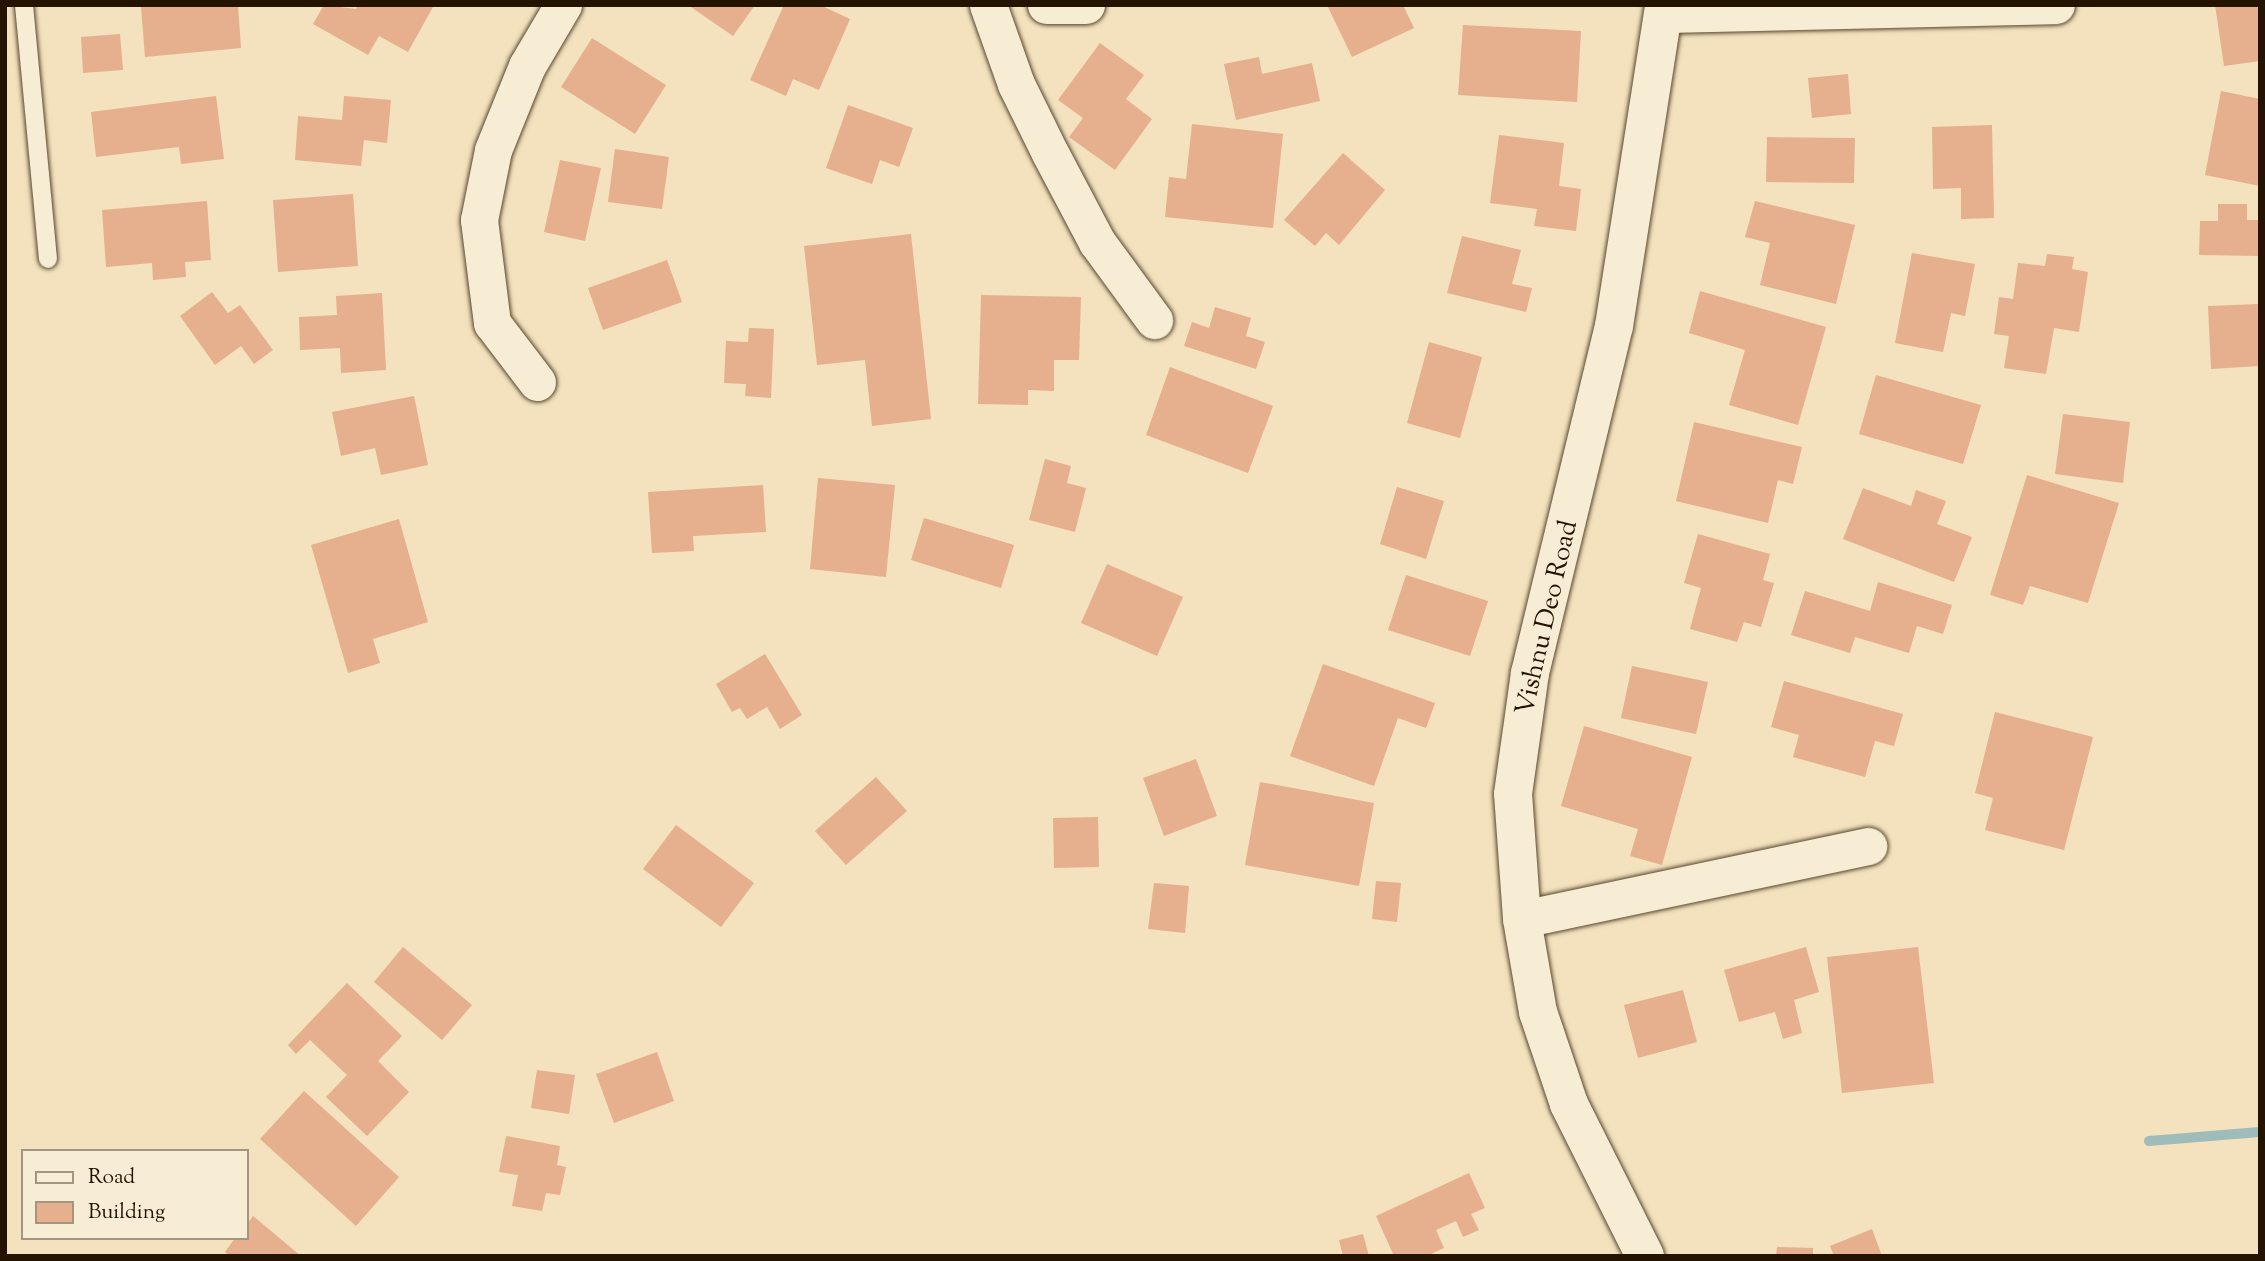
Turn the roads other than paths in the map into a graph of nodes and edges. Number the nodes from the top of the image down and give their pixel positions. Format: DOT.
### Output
graph roads {
  1 [pos="24,5"];
  2 [pos="563,5"];
  3 [pos="988,5"];
  4 [pos="1046,5"];
  5 [pos="1086,5"];
  6 [pos="2056,5"];
  7 [pos="1664,9"];
  8 [pos="48,259"];
  9 [pos="1154,320"];
  10 [pos="537,382"];
  11 [pos="1868,846"];
  12 [pos="1522,919"];
  13 [pos="1645,1256"];
  1 -- 8 [label="lane"];
  2 -- 10 [label="street"];
  3 -- 9 [label="street"];
  4 -- 5 [label="street"];
  6 -- 7 [label="street"];
  7 -- 12 [label="street, Vishnu Deo Road"];
  11 -- 12 [label="street"];
  12 -- 13 [label="street, Vishnu Deo Road"];
}
